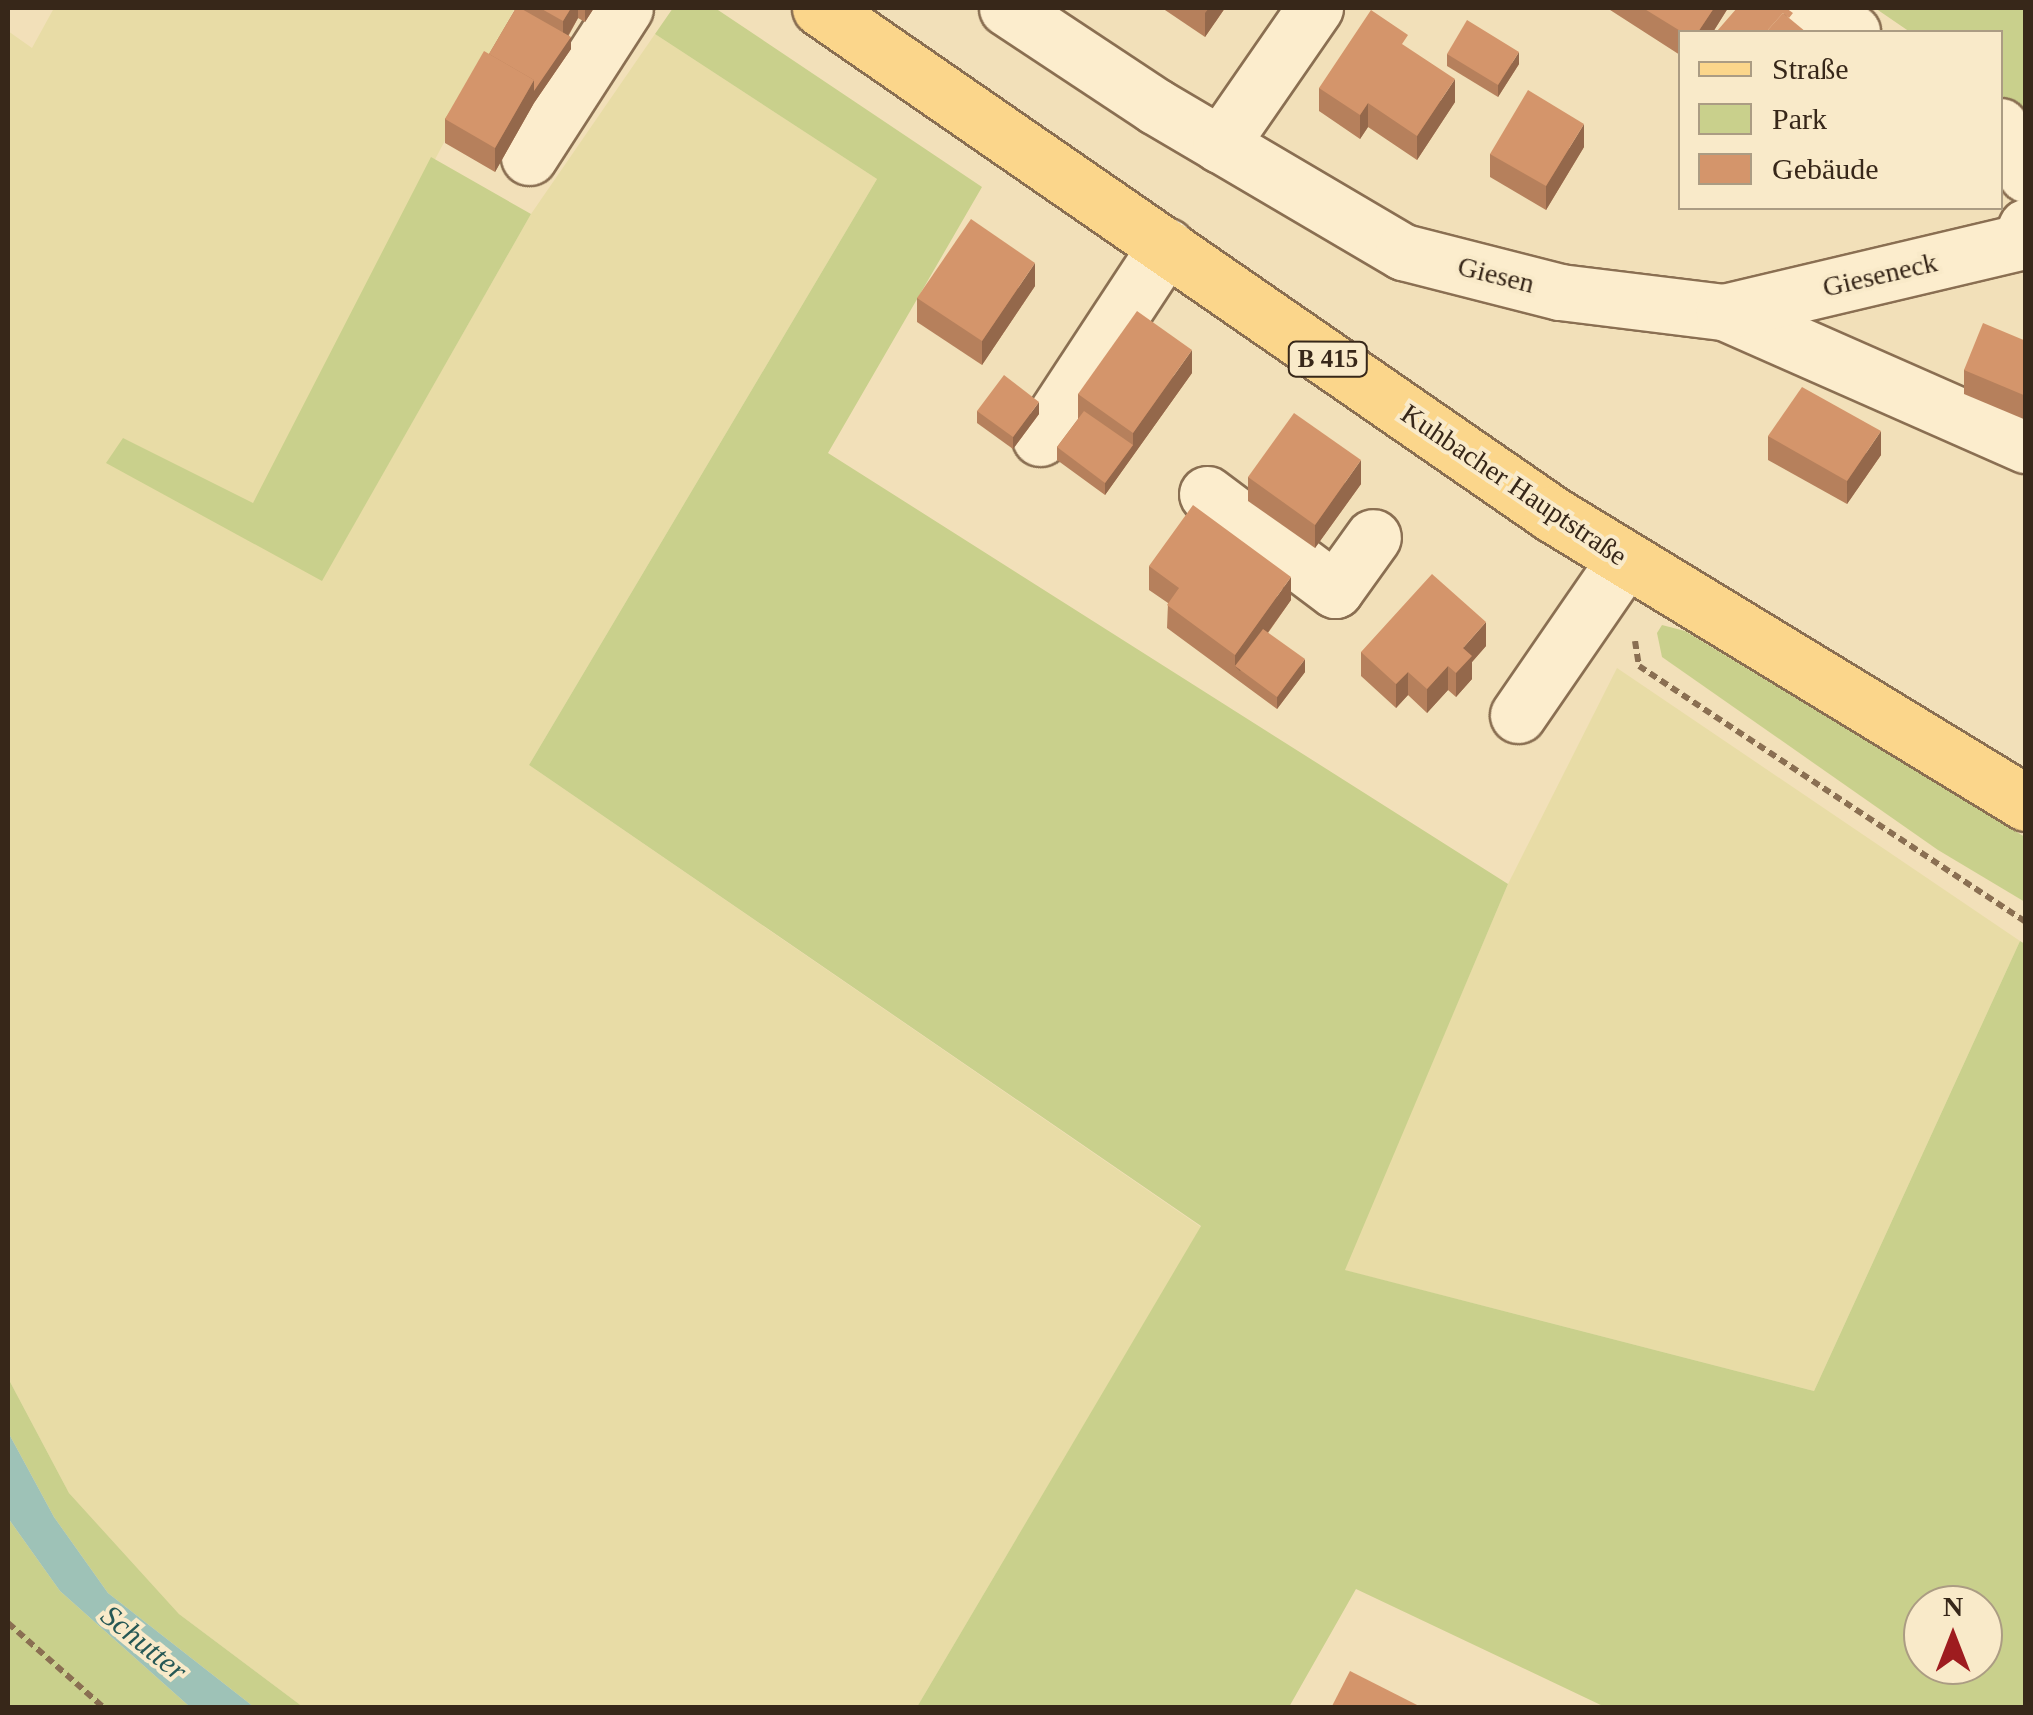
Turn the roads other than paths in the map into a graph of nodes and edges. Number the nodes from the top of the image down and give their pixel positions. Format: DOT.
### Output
graph roads {
  1 [pos="625,8"];
  2 [pos="820,8"];
  3 [pos="1008,8"];
  4 [pos="1314,8"];
  5 [pos="1813,8"];
  6 [pos="1849,30"];
  7 [pos="2003,132"];
  8 [pos="1220,145"];
  9 [pos="528,157"];
  10 [pos="2026,174"];
  11 [pos="2026,227"];
  12 [pos="1166,246"];
  13 [pos="1724,312"];
  14 [pos="1040,438"];
  15 [pos="2026,444"];
  16 [pos="1207,494"];
  17 [pos="1373,537"];
  18 [pos="1624,561"];
  19 [pos="1518,715"];
  20 [pos="2026,802"];
  1 -- 9 [label="street"];
  2 -- 12 [label="main road, Kuhbacher Hauptstraße / B 415"];
  3 -- 8 [label="street, Giesen"];
  4 -- 8 [label="street"];
  5 -- 6 [label="street"];
  7 -- 10 [label="street"];
  8 -- 13 [label="street, Giesen"];
  11 -- 13 [label="street, Gieseneck"];
  12 -- 14 [label="street"];
  12 -- 18 [label="main road, Kuhbacher Hauptstraße / B 415"];
  13 -- 15 [label="street, Giesen"];
  16 -- 17 [label="street"];
  18 -- 19 [label="street"];
  18 -- 20 [label="main road, Kuhbacher Hauptstraße / B 415"];
}
